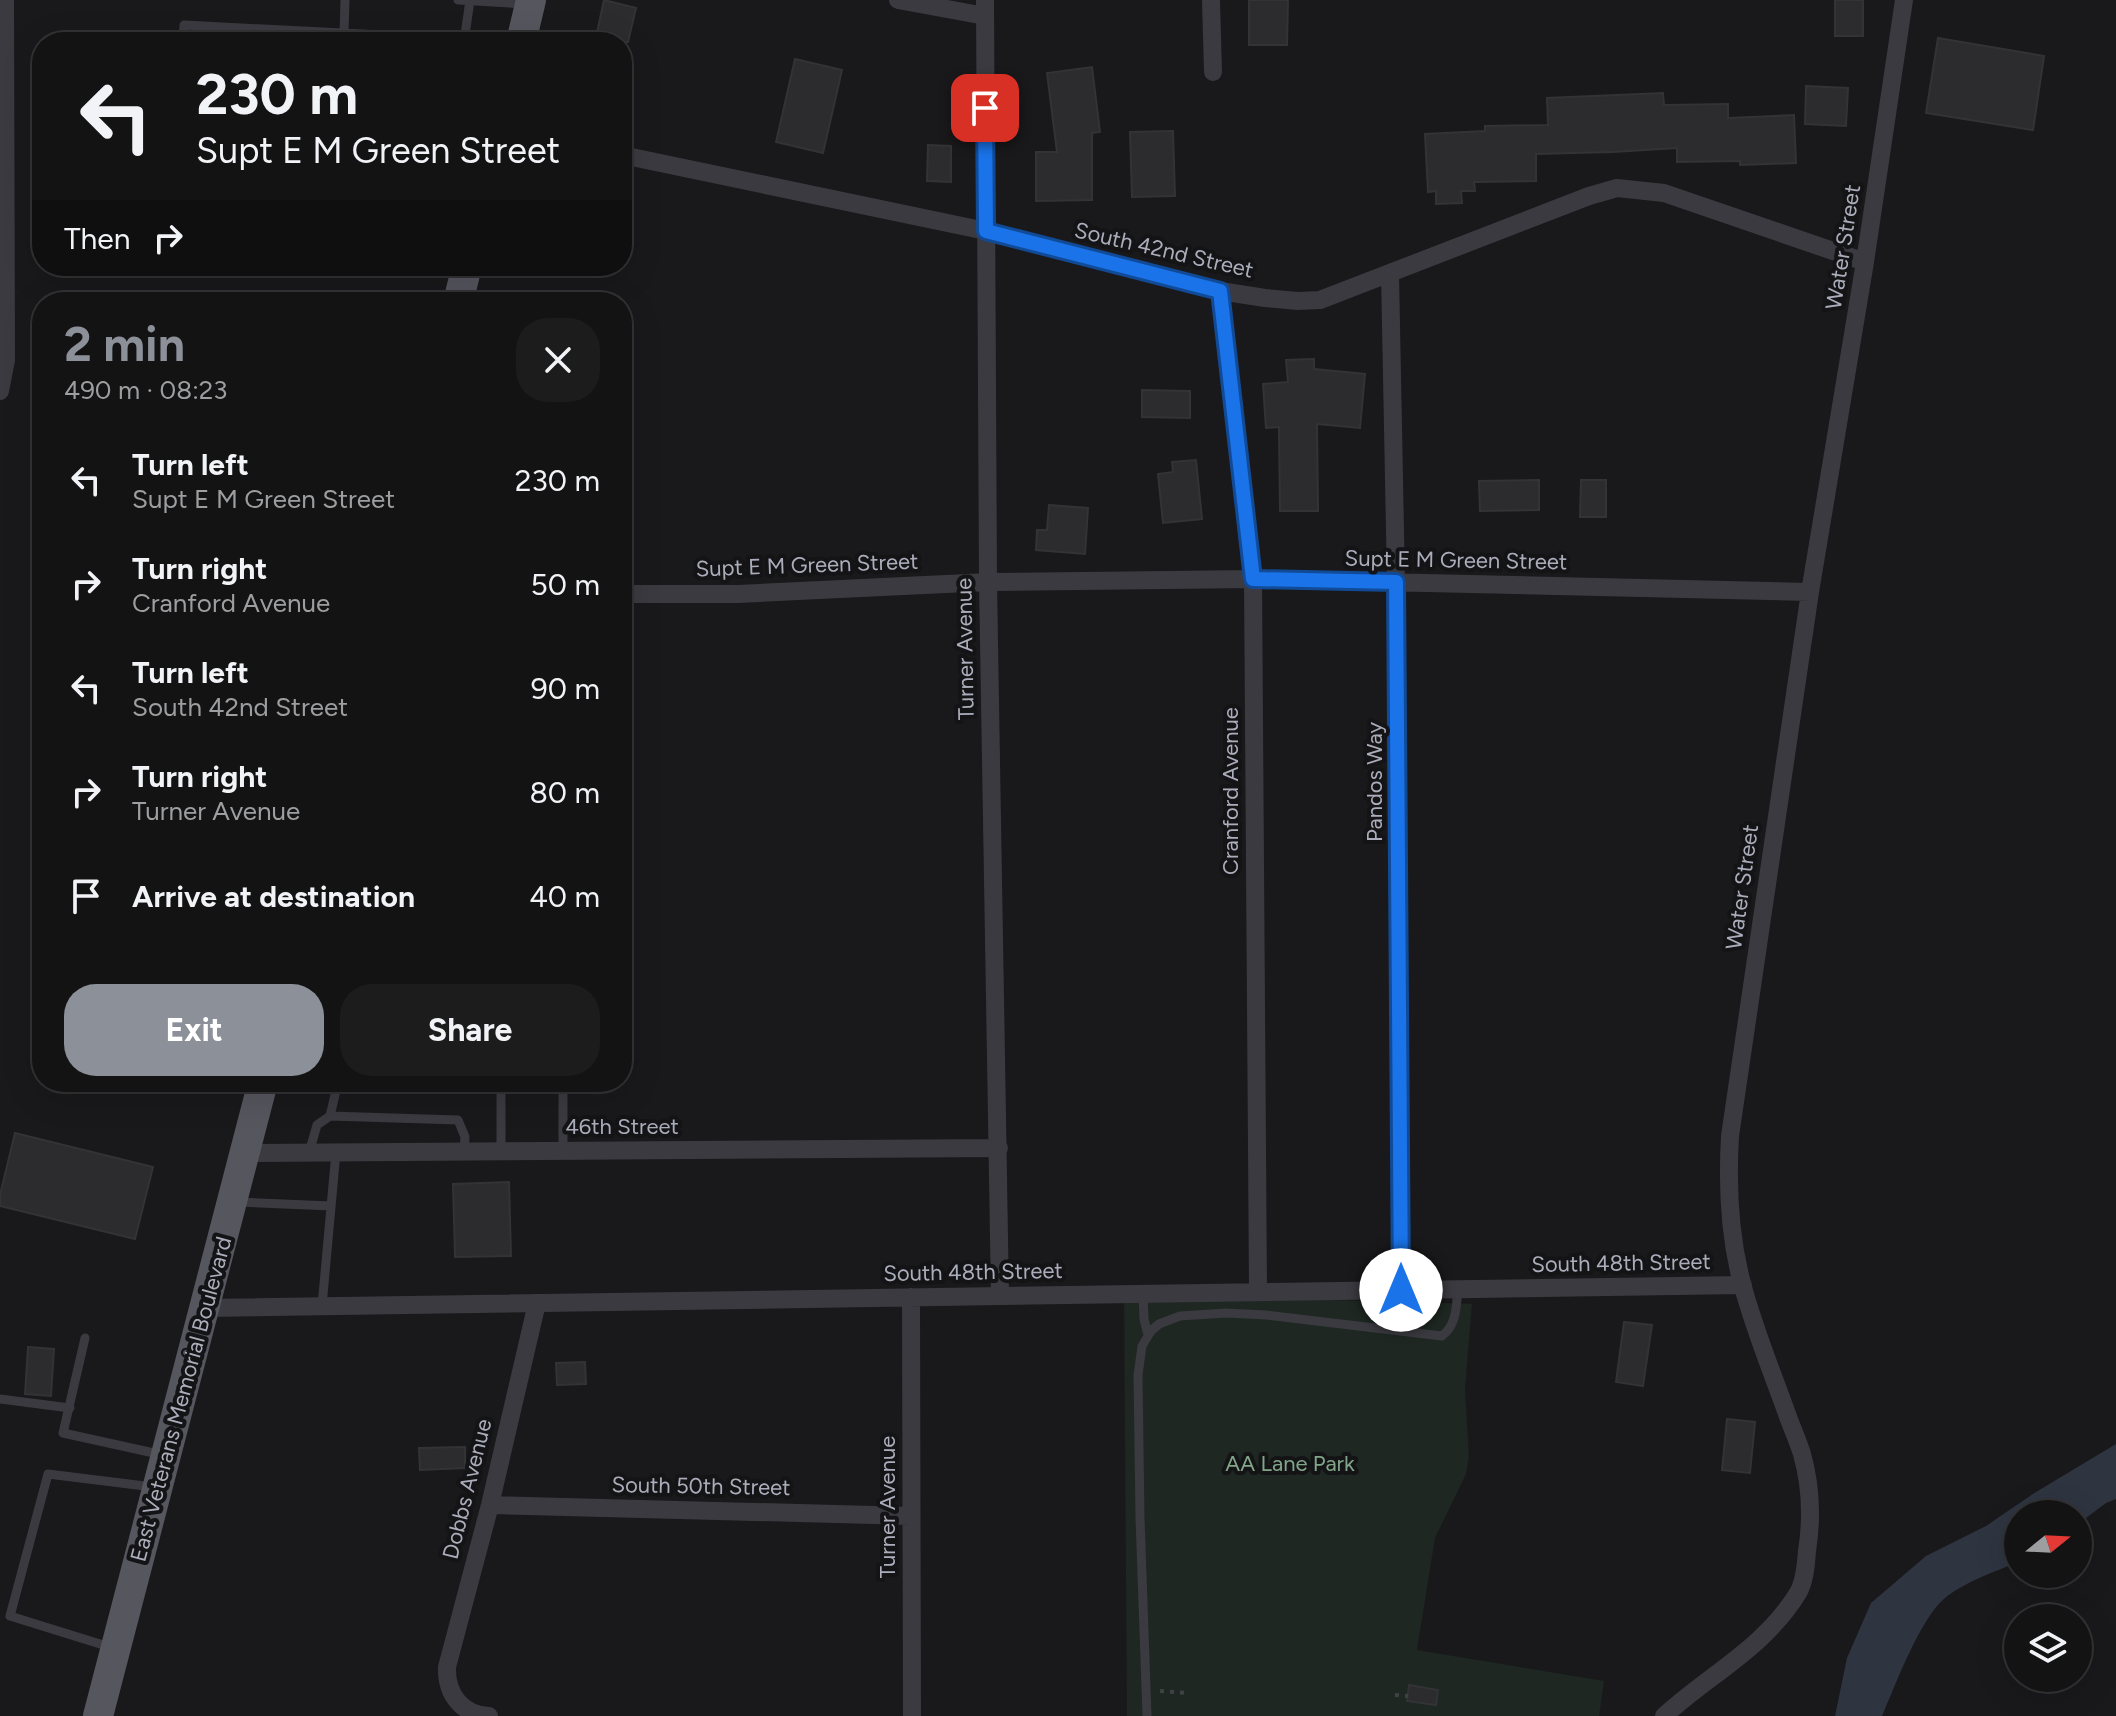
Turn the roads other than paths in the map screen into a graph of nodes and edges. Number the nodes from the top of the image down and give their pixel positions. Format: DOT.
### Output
graph roads {
  1 [pos="5,0"];
  2 [pos="345,0"];
  3 [pos="458,0"];
  4 [pos="470,0"];
  5 [pos="898,0"];
  6 [pos="1211,0"];
  7 [pos="1904,0"];
  8 [pos="531,2"];
  9 [pos="985,8"];
  10 [pos="184,32"];
  11 [pos="324,32"];
  12 [pos="344,32"];
  13 [pos="465,32"];
  14 [pos="524,32"];
  15 [pos="1213,72"];
  16 [pos="632,157"];
  17 [pos="986,231"];
  18 [pos="1865,262"];
  19 [pos="1390,273"];
  20 [pos="1220,291"];
  21 [pos="0,391"];
  22 [pos="1253,579"];
  23 [pos="988,582"];
  24 [pos="1396,582"];
  25 [pos="1810,592"];
  26 [pos="632,594"];
  27 [pos="260,1092"];
  28 [pos="336,1092"];
  29 [pos="501,1092"];
  30 [pos="563,1092"];
  31 [pos="330,1116"];
  32 [pos="999,1148"];
  33 [pos="464,1151"];
  34 [pos="501,1151"];
  35 [pos="563,1151"];
  36 [pos="336,1152"];
  37 [pos="245,1153"];
  38 [pos="309,1153"];
  39 [pos="232,1202"];
  40 [pos="331,1206"];
  41 [pos="1743,1285"];
  42 [pos="1458,1289"];
  43 [pos="1401,1290"];
  44 [pos="1258,1292"];
  45 [pos="1143,1294"];
  46 [pos="1000,1296"];
  47 [pos="911,1297"];
  48 [pos="537,1303"];
  49 [pos="322,1306"];
  50 [pos="204,1308"];
  51 [pos="1148,1335"];
  52 [pos="85,1338"];
  53 [pos="0,1399"];
  54 [pos="70,1408"];
  55 [pos="166,1456"];
  56 [pos="158,1488"];
  57 [pos="490,1505"];
  58 [pos="911,1516"];
  59 [pos="116,1649"];
  60 [pos="98,1716"];
  61 [pos="489,1716"];
  62 [pos="912,1716"];
  63 [pos="1147,1716"];
  64 [pos="1664,1716"];
  1 -- 21 [label="street"];
  2 -- 12 [label="lane"];
  3 -- 4 [label="lane"];
  4 -- 8 [label="lane"];
  4 -- 13 [label="lane"];
  5 -- 9 [label="street"];
  6 -- 15 [label="street"];
  7 -- 18 [label="street, Water Street"];
  8 -- 14 [label="main road"];
  9 -- 17 [label="street, Turner Avenue"];
  10 -- 11 [label="lane"];
  16 -- 17 [label="street, South 42nd Street"];
  17 -- 20 [label="street, South 42nd Street"];
  17 -- 23 [label="street, Turner Avenue"];
  18 -- 19 [label="street, South 42nd Street"];
  18 -- 25 [label="street, Water Street"];
  19 -- 20 [label="street, South 42nd Street"];
  19 -- 24 [label="street, Pandos Way"];
  20 -- 22 [label="street, Cranford Avenue"];
  22 -- 23 [label="street, Supt E M Green Street"];
  22 -- 24 [label="street, Supt E M Green Street"];
  22 -- 44 [label="street, Cranford Avenue"];
  23 -- 26 [label="street, Supt E M Green Street"];
  23 -- 32 [label="street, Turner Avenue"];
  24 -- 25 [label="street, Supt E M Green Street"];
  24 -- 43 [label="street, Pandos Way"];
  25 -- 41 [label="street, Water Street"];
  27 -- 37 [label="main road, East Veterans Memorial Boulevard"];
  28 -- 31 [label="lane"];
  29 -- 34 [label="lane"];
  30 -- 35 [label="lane"];
  31 -- 33 [label="lane"];
  31 -- 38 [label="lane"];
  32 -- 35 [label="street, 46th Street"];
  32 -- 46 [label="street, Turner Avenue"];
  33 -- 34 [label="street, 46th Street"];
  33 -- 36 [label="street, 46th Street"];
  34 -- 35 [label="street, 46th Street"];
  36 -- 38 [label="street, 46th Street"];
  36 -- 40 [label="lane"];
  37 -- 38 [label="street, 46th Street"];
  37 -- 39 [label="main road, East Veterans Memorial Boulevard"];
  39 -- 40 [label="lane"];
  39 -- 50 [label="main road, East Veterans Memorial Boulevard"];
  40 -- 49 [label="lane"];
  41 -- 42 [label="street, South 48th Street"];
  41 -- 64 [label="street, Water Street"];
  42 -- 43 [label="street, South 48th Street"];
  42 -- 51 [label="lane"];
  43 -- 44 [label="street, South 48th Street"];
  44 -- 45 [label="street, South 48th Street"];
  45 -- 46 [label="street, South 48th Street"];
  45 -- 51 [label="lane"];
  46 -- 47 [label="street, South 48th Street"];
  47 -- 48 [label="street, South 48th Street"];
  47 -- 58 [label="street, Turner Avenue"];
  48 -- 49 [label="street, South 48th Street"];
  48 -- 57 [label="street, Dobbs Avenue"];
  49 -- 50 [label="street, South 48th Street"];
  50 -- 55 [label="main road, East Veterans Memorial Boulevard"];
  51 -- 63 [label="lane"];
  52 -- 54 [label="lane"];
  53 -- 54 [label="lane"];
  54 -- 55 [label="lane"];
  55 -- 56 [label="main road, East Veterans Memorial Boulevard"];
  56 -- 59 [label="main road, East Veterans Memorial Boulevard"];
  56 -- 59 [label="lane"];
  57 -- 58 [label="street, South 50th Street"];
  57 -- 61 [label="street, Dobbs Avenue"];
  58 -- 62 [label="street, Turner Avenue"];
  59 -- 60 [label="main road, East Veterans Memorial Boulevard"];
}
